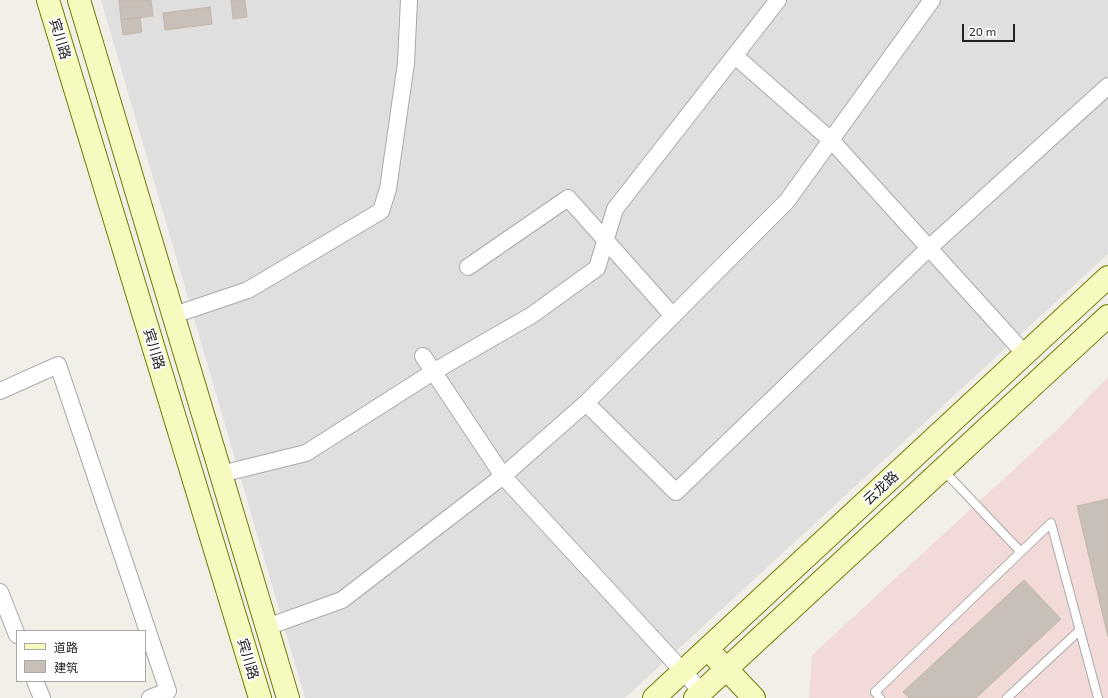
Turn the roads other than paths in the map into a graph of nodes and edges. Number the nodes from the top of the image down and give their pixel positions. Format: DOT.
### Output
graph roads {
  1 [pos="48,0"];
  2 [pos="79,0"];
  3 [pos="409,0"];
  4 [pos="778,0"];
  5 [pos="932,0"];
  6 [pos="735,56"];
  7 [pos="1108,86"];
  8 [pos="832,141"];
  9 [pos="606,239"];
  10 [pos="930,247"];
  11 [pos="468,267"];
  12 [pos="1108,277"];
  13 [pos="174,315"];
  14 [pos="673,316"];
  15 [pos="1108,316"];
  16 [pos="1025,354"];
  17 [pos="423,356"];
  18 [pos="433,372"];
  19 [pos="0,391"];
  20 [pos="586,404"];
  21 [pos="942,469"];
  22 [pos="221,474"];
  23 [pos="503,476"];
  24 [pos="1021,552"];
  25 [pos="0,592"];
  26 [pos="267,627"];
  27 [pos="1080,630"];
  28 [pos="16,632"];
  29 [pos="707,649"];
  30 [pos="727,669"];
  31 [pos="683,672"];
  32 [pos="35,682"];
  33 [pos="698,695"];
  34 [pos="42,698"];
  35 [pos="150,698"];
  36 [pos="260,698"];
  37 [pos="288,698"];
  38 [pos="654,698"];
  39 [pos="754,698"];
  40 [pos="880,698"];
  41 [pos="1007,698"];
  42 [pos="1098,698"];
  1 -- 36 [label="main road, 宾川路"];
  2 -- 13 [label="main road, 宾川路"];
  3 -- 13 [label="street"];
  4 -- 6 [label="street"];
  5 -- 8 [label="street"];
  6 -- 8 [label="street"];
  6 -- 9 [label="street"];
  7 -- 10 [label="street"];
  8 -- 10 [label="street"];
  8 -- 14 [label="street"];
  9 -- 11 [label="street"];
  9 -- 14 [label="street"];
  9 -- 18 [label="street"];
  10 -- 16 [label="street"];
  10 -- 20 [label="street"];
  12 -- 16 [label="main road, 云龙路"];
  13 -- 22 [label="main road, 宾川路"];
  14 -- 20 [label="street"];
  15 -- 21 [label="main road, 云龙路"];
  16 -- 29 [label="main road, 云龙路"];
  17 -- 18 [label="street"];
  18 -- 22 [label="street"];
  18 -- 23 [label="street"];
  19 -- 35 [label="street"];
  20 -- 23 [label="street"];
  21 -- 24 [label="lane"];
  21 -- 30 [label="main road, 云龙路"];
  22 -- 26 [label="main road, 宾川路"];
  23 -- 26 [label="street"];
  23 -- 31 [label="street"];
  24 -- 27 [label="lane"];
  24 -- 40 [label="lane"];
  25 -- 28 [label="street"];
  26 -- 37 [label="main road, 宾川路"];
  27 -- 41 [label="lane"];
  27 -- 42 [label="lane"];
  29 -- 30 [label="main road"];
  29 -- 31 [label="main road, 云龙路"];
  30 -- 33 [label="main road, 云龙路"];
  30 -- 39 [label="main road"];
  31 -- 33 [label="street"];
  31 -- 38 [label="main road, 云龙路"];
  32 -- 34 [label="street"];
}
